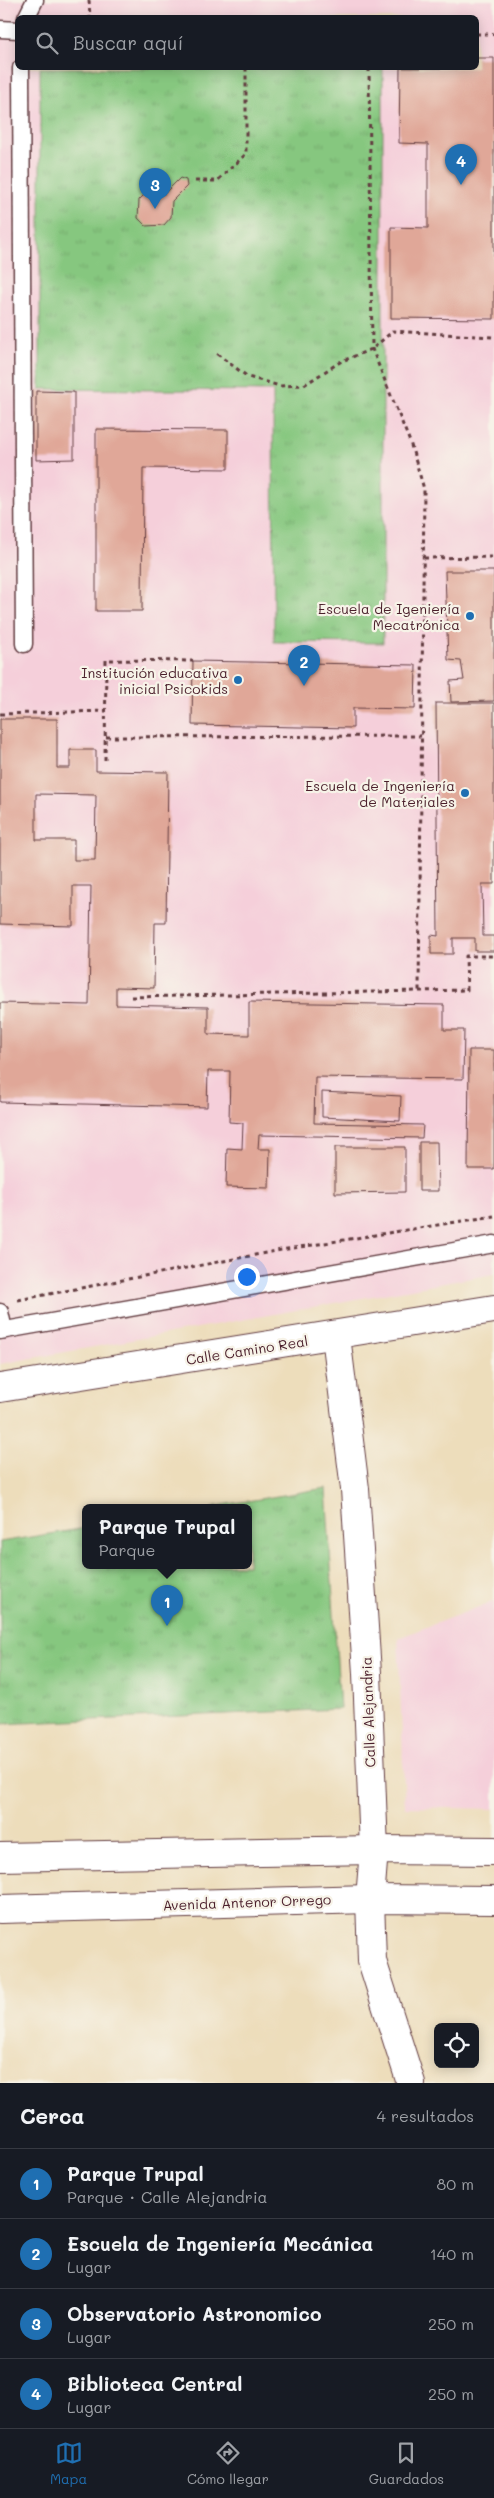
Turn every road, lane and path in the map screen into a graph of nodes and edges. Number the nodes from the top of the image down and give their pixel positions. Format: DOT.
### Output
graph roads {
  1 [pos="34,0"];
  2 [pos="89,0"];
  3 [pos="27,15"];
  4 [pos="90,15"];
  5 [pos="0,29"];
  6 [pos="15,30"];
  7 [pos="479,34"];
  8 [pos="494,34"];
  9 [pos="21,70"];
  10 [pos="246,70"];
  11 [pos="369,70"];
  12 [pos="194,181"];
  13 [pos="494,337"];
  14 [pos="372,349"];
  15 [pos="217,354"];
  16 [pos="494,557"];
  17 [pos="424,558"];
  18 [pos="24,644"];
  19 [pos="193,661"];
  20 [pos="106,711"];
  21 [pos="0,714"];
  22 [pos="421,736"];
  23 [pos="106,737"];
  24 [pos="105,760"];
  25 [pos="494,956"];
  26 [pos="419,991"];
  27 [pos="131,997"];
  28 [pos="494,1216"];
  29 [pos="494,1244"];
  30 [pos="5,1307"];
  31 [pos="494,1310"];
  32 [pos="2,1330"];
  33 [pos="336,1336"];
  34 [pos="0,1388"];
  35 [pos="374,1850"];
  36 [pos="494,1851"];
  37 [pos="0,1857"];
  38 [pos="370,1899"];
  39 [pos="494,1900"];
  40 [pos="0,1909"];
  41 [pos="411,2083"];
  1 -- 3 [label="lane"];
  2 -- 4 [label="path"];
  5 -- 6 [label="lane"];
  7 -- 8 [label="path"];
  9 -- 18 [label="lane"];
  10 -- 12 [label="path"];
  11 -- 14 [label="path"];
  13 -- 14 [label="path"];
  14 -- 15 [label="path"];
  14 -- 17 [label="path"];
  16 -- 17 [label="path"];
  17 -- 22 [label="path"];
  19 -- 20 [label="path"];
  20 -- 21 [label="path"];
  20 -- 23 [label="path"];
  22 -- 23 [label="path"];
  22 -- 26 [label="path"];
  23 -- 24 [label="path"];
  25 -- 26 [label="path"];
  26 -- 27 [label="path"];
  28 -- 30 [label="path"];
  29 -- 32 [label="lane"];
  30 -- 32 [label="lane"];
  31 -- 33 [label="street, Calle Camino Real"];
  33 -- 34 [label="street, Calle Camino Real"];
  33 -- 35 [label="street, Calle Alejandria"];
  35 -- 36 [label="street"];
  35 -- 37 [label="street"];
  35 -- 38 [label="street, Calle Alejandria"];
  38 -- 39 [label="street, Avenida Antenor Orrego"];
  38 -- 40 [label="street, Avenida Antenor Orrego"];
  38 -- 41 [label="street, Calle Alejandria"];
}
